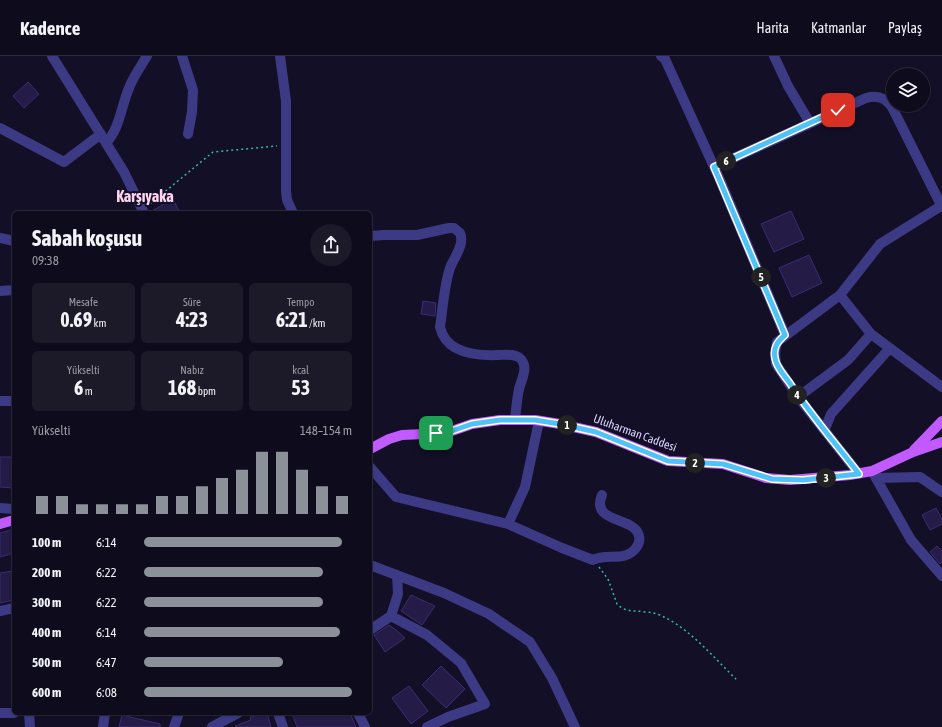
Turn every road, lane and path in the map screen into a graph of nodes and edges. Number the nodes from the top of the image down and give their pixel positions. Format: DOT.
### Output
graph roads {
  1 [pos="52,56"];
  2 [pos="147,56"];
  3 [pos="182,56"];
  4 [pos="280,56"];
  5 [pos="774,56"];
  6 [pos="665,57"];
  7 [pos="810,123"];
  8 [pos="0,128"];
  9 [pos="188,134"];
  10 [pos="104,138"];
  11 [pos="287,145"];
  12 [pos="714,167"];
  13 [pos="942,207"];
  14 [pos="143,211"];
  15 [pos="144,211"];
  16 [pos="292,211"];
  17 [pos="372,236"];
  18 [pos="0,238"];
  19 [pos="12,241"];
  20 [pos="12,290"];
  21 [pos="0,291"];
  22 [pos="840,295"];
  23 [pos="871,334"];
  24 [pos="785,335"];
  25 [pos="890,348"];
  26 [pos="942,387"];
  27 [pos="798,397"];
  28 [pos="0,401"];
  29 [pos="12,401"];
  30 [pos="515,420"];
  31 [pos="539,421"];
  32 [pos="942,421"];
  33 [pos="825,429"];
  34 [pos="942,442"];
  35 [pos="372,448"];
  36 [pos="913,452"];
  37 [pos="372,469"];
  38 [pos="859,474"];
  39 [pos="874,475"];
  40 [pos="942,492"];
  41 [pos="602,494"];
  42 [pos="0,508"];
  43 [pos="12,509"];
  44 [pos="12,521"];
  45 [pos="0,524"];
  46 [pos="508,524"];
  47 [pos="592,560"];
  48 [pos="372,565"];
  49 [pos="397,575"];
  50 [pos="942,576"];
  51 [pos="12,608"];
  52 [pos="0,611"];
  53 [pos="391,616"];
  54 [pos="372,629"];
  55 [pos="738,681"];
  56 [pos="0,713"];
  57 [pos="12,713"];
  58 [pos="29,715"];
  59 [pos="105,715"];
  60 [pos="178,715"];
  61 [pos="234,715"];
  62 [pos="279,715"];
  63 [pos="359,715"];
  64 [pos="30,727"];
  65 [pos="103,727"];
  66 [pos="174,727"];
  67 [pos="212,727"];
  68 [pos="283,727"];
  69 [pos="365,727"];
  70 [pos="427,727"];
  71 [pos="575,727"];
  1 -- 10 [label="street"];
  2 -- 10 [label="street"];
  3 -- 9 [label="street"];
  4 -- 11 [label="street"];
  5 -- 7 [label="street"];
  6 -- 12 [label="street"];
  7 -- 12 [label="street"];
  7 -- 13 [label="street"];
  8 -- 10 [label="street"];
  10 -- 14 [label="street"];
  11 -- 15 [label="path"];
  11 -- 16 [label="street"];
  12 -- 24 [label="street"];
  13 -- 22 [label="street"];
  17 -- 30 [label="street"];
  18 -- 19 [label="street"];
  20 -- 21 [label="street"];
  22 -- 23 [label="street"];
  22 -- 24 [label="street"];
  23 -- 25 [label="street"];
  23 -- 27 [label="street"];
  24 -- 27 [label="street"];
  25 -- 26 [label="street"];
  25 -- 33 [label="street"];
  27 -- 33 [label="street"];
  28 -- 29 [label="street"];
  30 -- 31 [label="main road, Uluharman Caddesi"];
  30 -- 35 [label="main road, Uluharman Caddesi"];
  31 -- 38 [label="main road, Uluharman Caddesi"];
  31 -- 46 [label="street"];
  32 -- 36 [label="main road, Uluharman Caddesi"];
  33 -- 38 [label="street"];
  34 -- 36 [label="main road, Uluharman Caddesi"];
  36 -- 39 [label="main road, Uluharman Caddesi"];
  37 -- 46 [label="street"];
  38 -- 39 [label="main road, Uluharman Caddesi"];
  39 -- 40 [label="street"];
  39 -- 50 [label="street"];
  41 -- 47 [label="street"];
  42 -- 43 [label="street"];
  44 -- 45 [label="main road"];
  46 -- 47 [label="street"];
  47 -- 55 [label="path"];
  48 -- 49 [label="street"];
  49 -- 53 [label="street"];
  49 -- 71 [label="street"];
  51 -- 52 [label="street"];
  53 -- 54 [label="street"];
  53 -- 70 [label="street"];
  56 -- 57 [label="street"];
  58 -- 64 [label="street"];
  59 -- 65 [label="street"];
  60 -- 66 [label="street"];
  61 -- 67 [label="street"];
  62 -- 68 [label="street"];
  63 -- 69 [label="street"];
}
